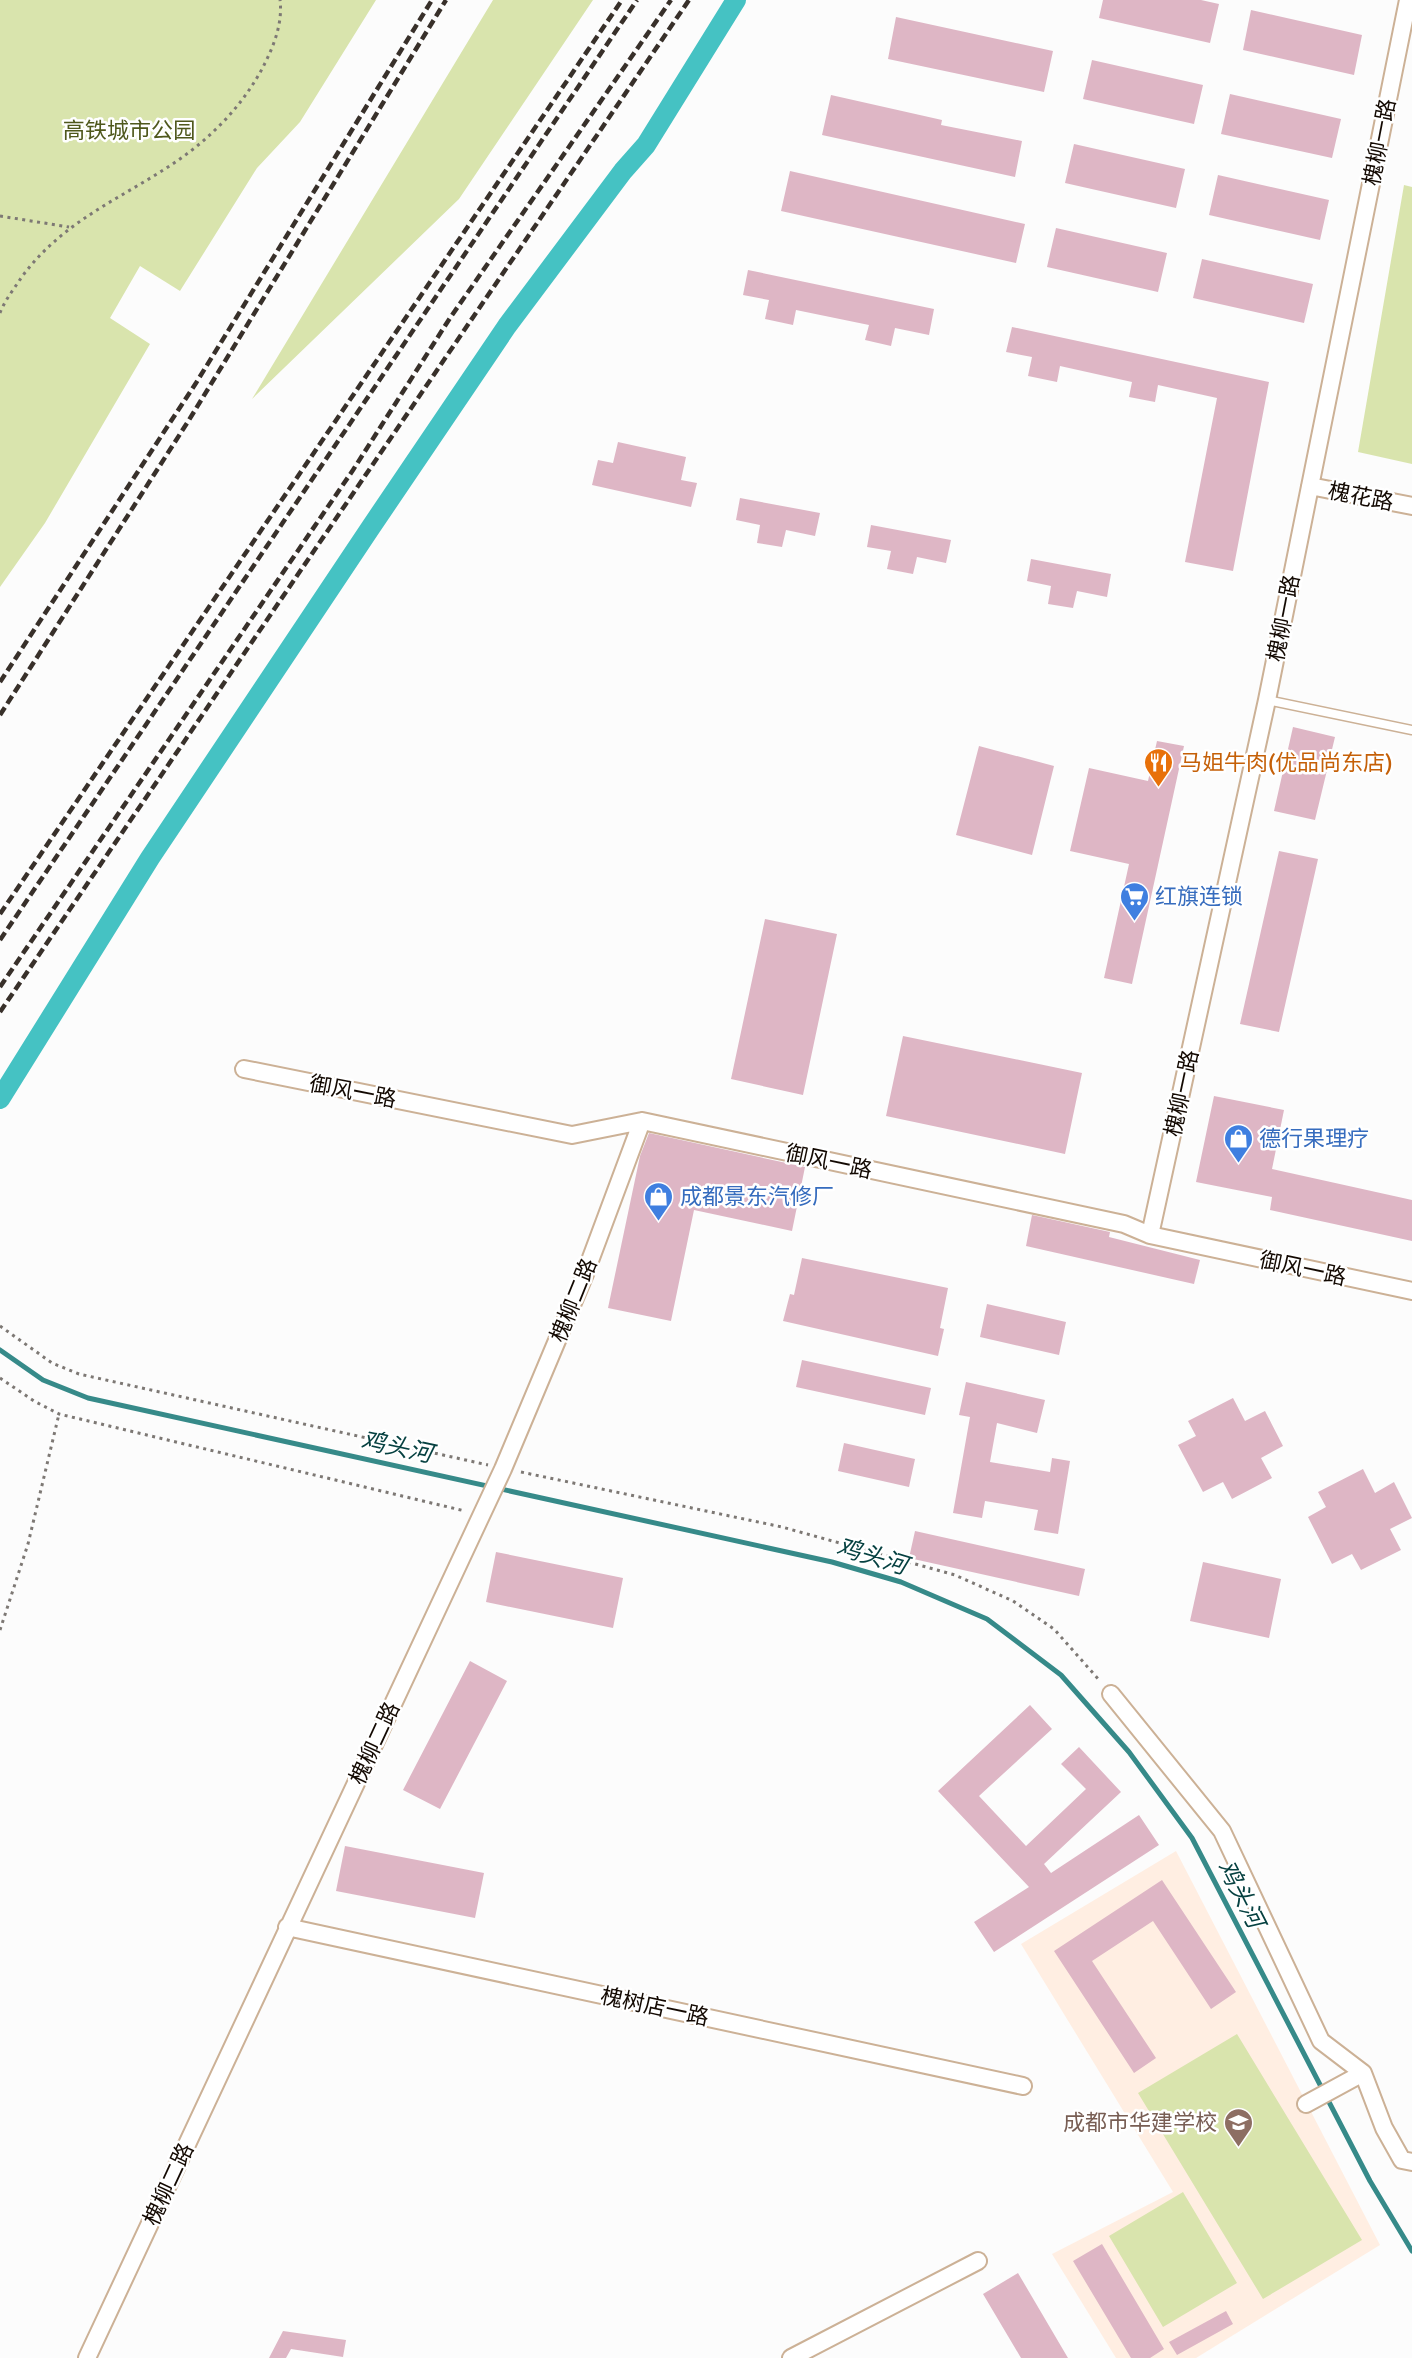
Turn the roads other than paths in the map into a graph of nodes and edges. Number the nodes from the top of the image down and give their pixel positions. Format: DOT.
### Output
graph roads {
  1 [pos="1408,0"];
  2 [pos="1310,486"];
  3 [pos="1412,506"];
  4 [pos="1267,700"];
  5 [pos="1412,730"];
  6 [pos="244,1069"];
  7 [pos="642,1121"];
  8 [pos="1150,1235"];
  9 [pos="1412,1291"];
  10 [pos="1111,1694"];
  11 [pos="287,1927"];
  12 [pos="1363,2073"];
  13 [pos="1023,2086"];
  14 [pos="1306,2104"];
  15 [pos="1407,2161"];
  16 [pos="978,2260"];
  17 [pos="87,2358"];
  18 [pos="791,2358"];
  1 -- 2 [label="street, 槐柳一路"];
  2 -- 3 [label="street, 槐花路"];
  2 -- 4 [label="street, 槐柳一路"];
  4 -- 5 [label="lane"];
  4 -- 8 [label="street, 槐柳一路"];
  6 -- 7 [label="street, 御风一路"];
  7 -- 8 [label="street, 御风一路"];
  7 -- 11 [label="street, 槐柳二路"];
  8 -- 9 [label="street, 御风一路"];
  10 -- 12 [label="street"];
  11 -- 13 [label="street, 槐树店一路"];
  11 -- 17 [label="street, 槐柳二路"];
  12 -- 14 [label="street"];
  12 -- 15 [label="street"];
  16 -- 18 [label="street"];
}
